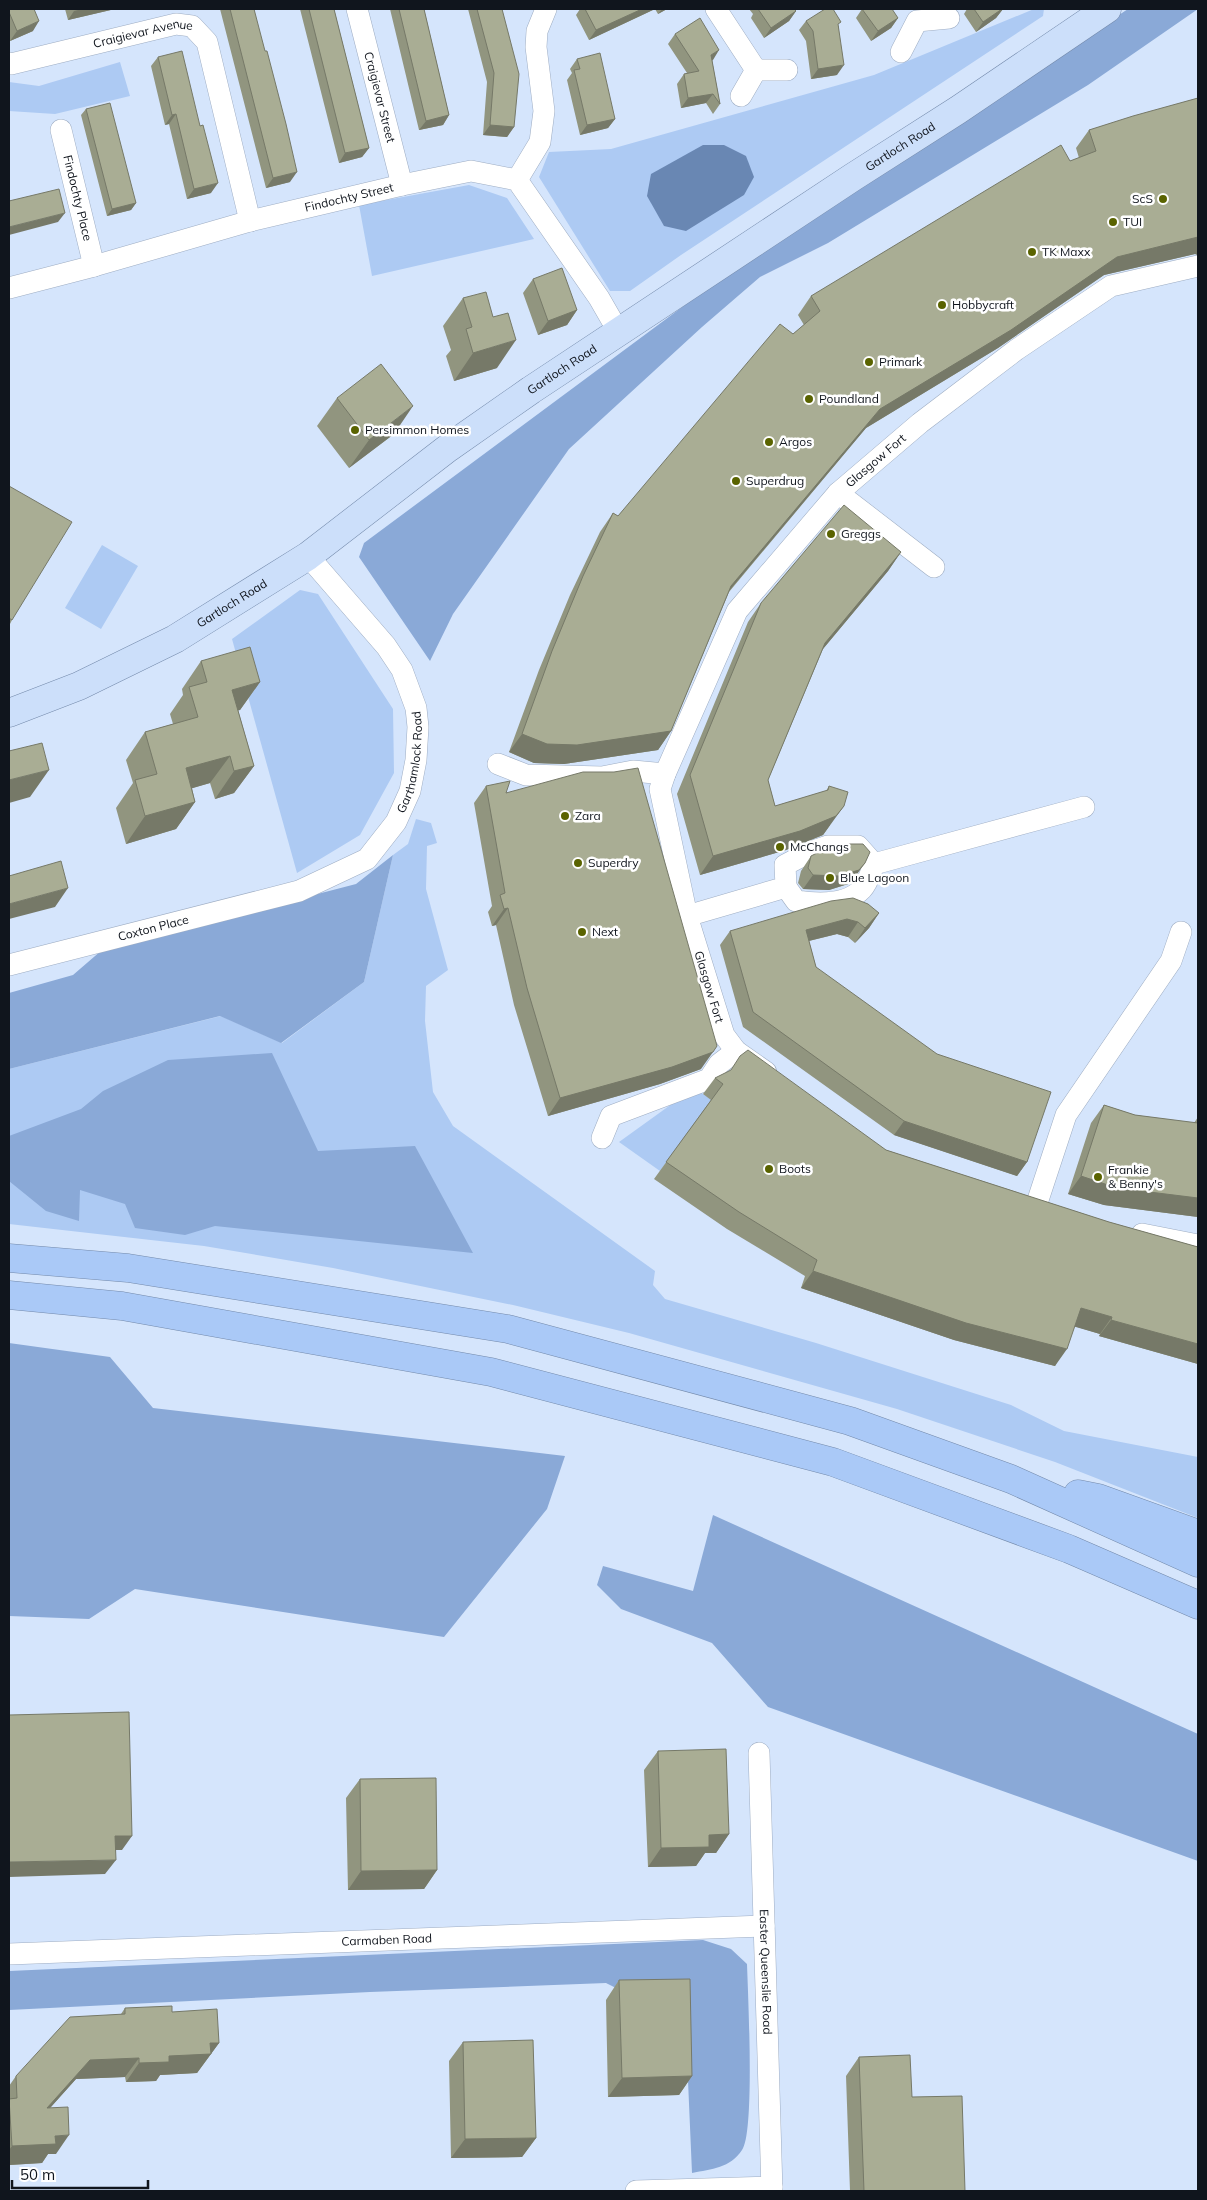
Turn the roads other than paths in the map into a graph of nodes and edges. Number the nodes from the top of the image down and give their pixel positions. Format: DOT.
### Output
graph roads {
  1 [pos="357,9"];
  2 [pos="546,9"];
  3 [pos="716,9"];
  4 [pos="1107,9"];
  5 [pos="913,15"];
  6 [pos="949,18"];
  7 [pos="901,52"];
  8 [pos="9,63"];
  9 [pos="756,70"];
  10 [pos="787,70"];
  11 [pos="741,96"];
  12 [pos="61,130"];
  13 [pos="517,180"];
  14 [pos="402,185"];
  15 [pos="250,221"];
  16 [pos="94,266"];
  17 [pos="1198,266"];
  18 [pos="9,288"];
  19 [pos="618,331"];
  20 [pos="838,492"];
  21 [pos="308,556"];
  22 [pos="934,567"];
  23 [pos="9,713"];
  24 [pos="498,764"];
  25 [pos="665,774"];
  26 [pos="1084,806"];
  27 [pos="874,864"];
  28 [pos="786,887"];
  29 [pos="299,891"];
  30 [pos="688,916"];
  31 [pos="1181,932"];
  32 [pos="9,965"];
  33 [pos="736,1050"];
  34 [pos="784,1085"];
  35 [pos="602,1138"];
  36 [pos="1037,1206"];
  37 [pos="1122,1230"];
  38 [pos="1198,1245"];
  39 [pos="9,1258"];
  40 [pos="9,1295"];
  41 [pos="1011,1478"];
  42 [pos="1198,1534"];
  43 [pos="1198,1563"];
  44 [pos="1165,1589"];
  45 [pos="1198,1605"];
  46 [pos="1198,1610"];
  47 [pos="759,1752"];
  48 [pos="764,1926"];
  49 [pos="9,1954"];
  50 [pos="772,2189"];
  51 [pos="636,2191"];
  1 -- 14 [label="street, Craigievar Street"];
  2 -- 13 [label="street"];
  3 -- 9 [label="street"];
  4 -- 19 [label="main road, Gartloch Road"];
  5 -- 6 [label="street"];
  5 -- 7 [label="street"];
  8 -- 15 [label="street, Craigievar Avenue"];
  9 -- 10 [label="street"];
  9 -- 11 [label="street"];
  12 -- 16 [label="street, Findochty Place"];
  13 -- 14 [label="street, Findochty Street"];
  13 -- 19 [label="street"];
  14 -- 15 [label="street, Findochty Street"];
  15 -- 16 [label="street, Findochty Street"];
  16 -- 18 [label="street, Findochty Street"];
  17 -- 20 [label="street, Glasgow Fort"];
  19 -- 21 [label="main road, Gartloch Road"];
  20 -- 22 [label="street"];
  20 -- 25 [label="street, Glasgow Fort"];
  21 -- 23 [label="main road, Gartloch Road"];
  21 -- 29 [label="street, Garthamlock Road"];
  24 -- 25 [label="street"];
  25 -- 30 [label="street, Glasgow Fort"];
  26 -- 27 [label="street"];
  27 -- 28 [label="street"];
  27 -- 28 [label="street"];
  28 -- 30 [label="street"];
  29 -- 32 [label="street, Coxton Place"];
  30 -- 33 [label="street, Glasgow Fort"];
  31 -- 36 [label="street"];
  33 -- 34 [label="street, Glasgow Fort"];
  33 -- 35 [label="street"];
  37 -- 38 [label="street"];
  39 -- 41 [label="highway"];
  40 -- 44 [label="highway"];
  41 -- 42 [label="highway"];
  41 -- 43 [label="highway"];
  44 -- 45 [label="highway"];
  44 -- 46 [label="highway"];
  47 -- 48 [label="street, Easter Queenslie Road"];
  48 -- 49 [label="street, Carmaben Road"];
  48 -- 50 [label="street, Easter Queenslie Road"];
  50 -- 51 [label="street"];
}
